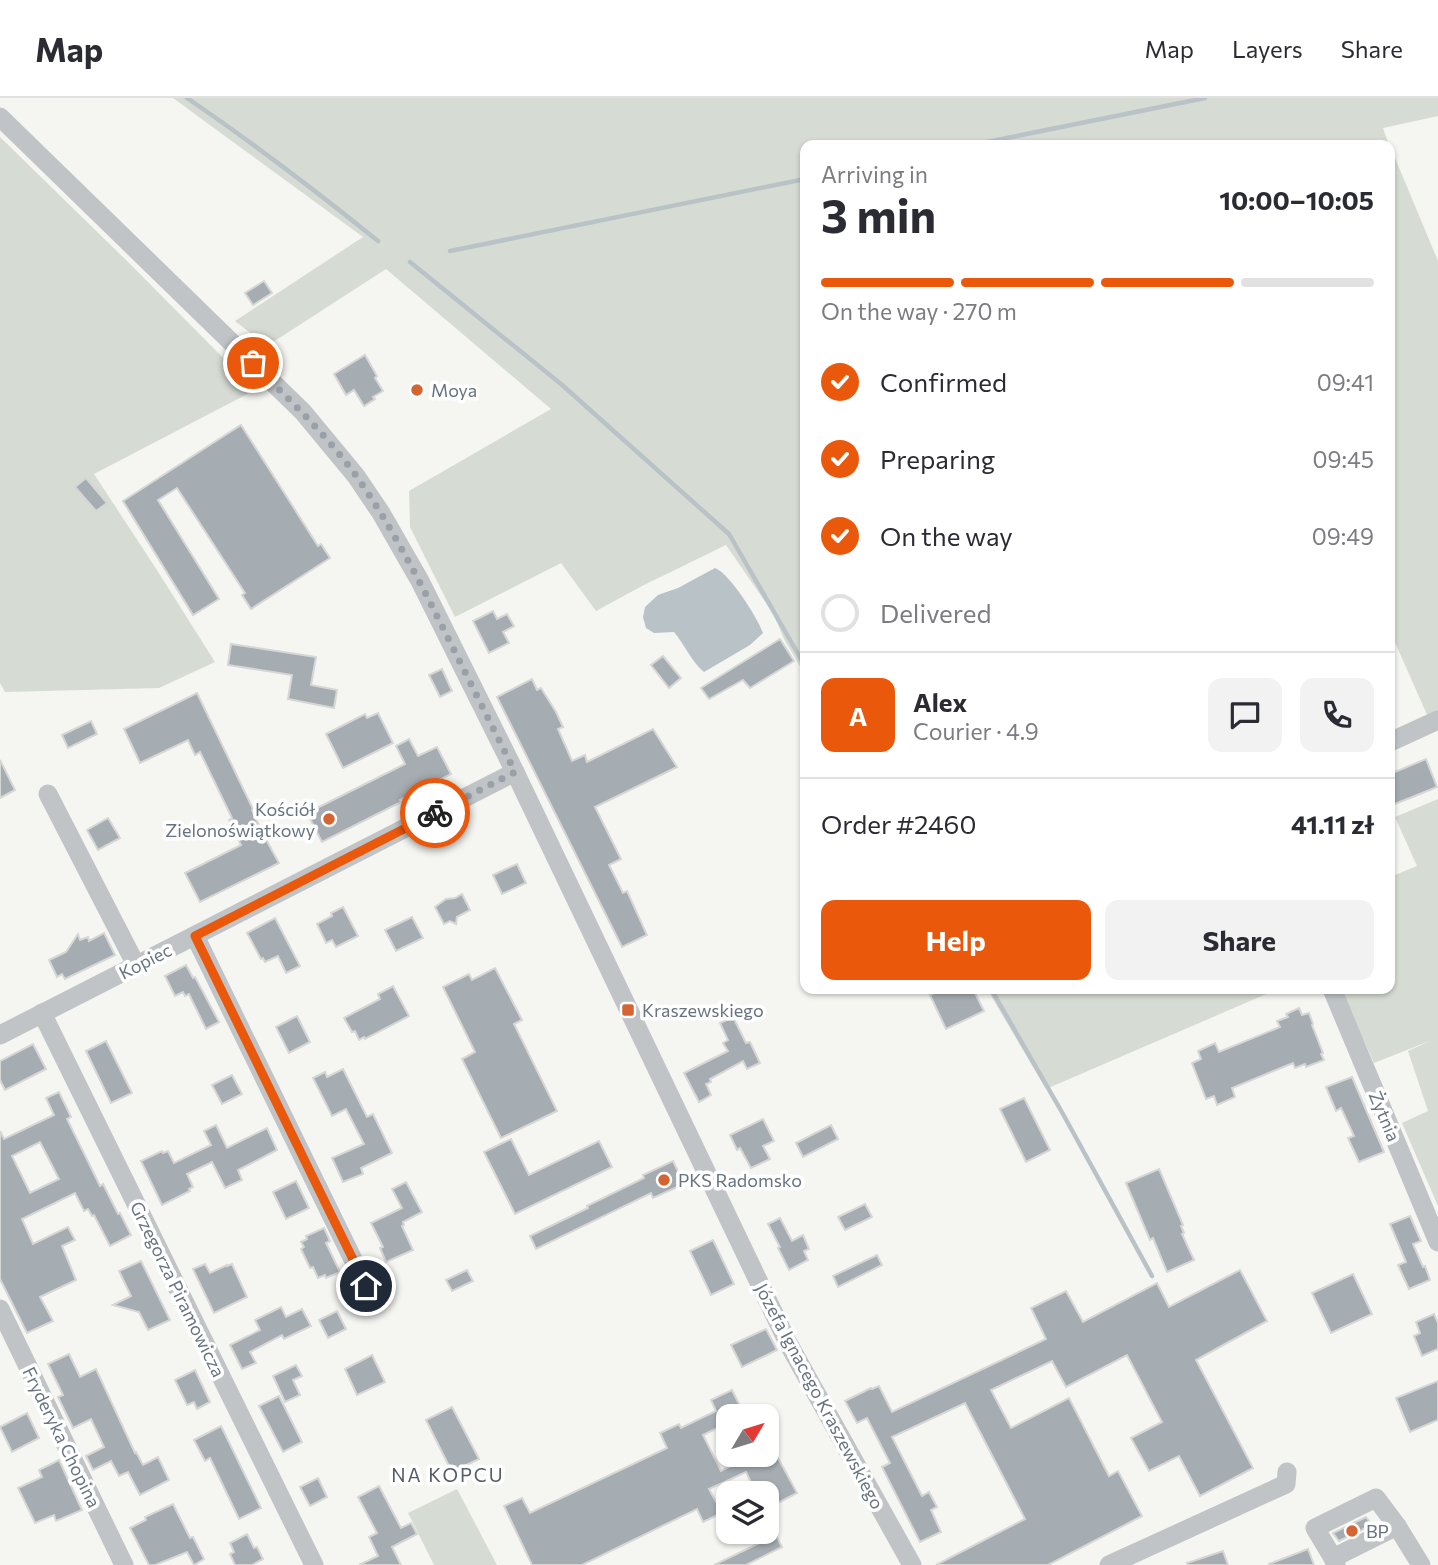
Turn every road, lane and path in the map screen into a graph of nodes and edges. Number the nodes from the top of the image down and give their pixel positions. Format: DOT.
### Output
graph roads {
  1 [pos="0,117"];
  2 [pos="1438,720"];
  3 [pos="1395,740"];
  4 [pos="515,772"];
  5 [pos="48,794"];
  6 [pos="195,936"];
  7 [pos="136,965"];
  8 [pos="1334,994"];
  9 [pos="42,1013"];
  10 [pos="0,1035"];
  11 [pos="1438,1242"];
  12 [pos="366,1286"];
  13 [pos="0,1309"];
  14 [pos="1287,1472"];
  15 [pos="1396,1527"];
  16 [pos="1334,1562"];
  17 [pos="124,1565"];
  18 [pos="314,1565"];
  19 [pos="912,1565"];
  20 [pos="1109,1565"];
  21 [pos="1421,1565"];
  1 -- 4 [label="street, Józefa Ignacego Kraszewskiego"];
  2 -- 3 [label="street"];
  4 -- 6 [label="street, Kopiec"];
  4 -- 19 [label="street, Józefa Ignacego Kraszewskiego"];
  5 -- 7 [label="street"];
  6 -- 7 [label="street, Kopiec"];
  6 -- 12 [label="street"];
  7 -- 9 [label="street, Kopiec"];
  8 -- 11 [label="street, Żytnia"];
  9 -- 10 [label="street, Kopiec"];
  9 -- 18 [label="street, Grzegorza Piramowicza"];
  13 -- 17 [label="street, Fryderyka Chopina"];
  14 -- 20 [label="street"];
  15 -- 16 [label="street"];
  15 -- 16 [label="street"];
  15 -- 21 [label="street"];
}
